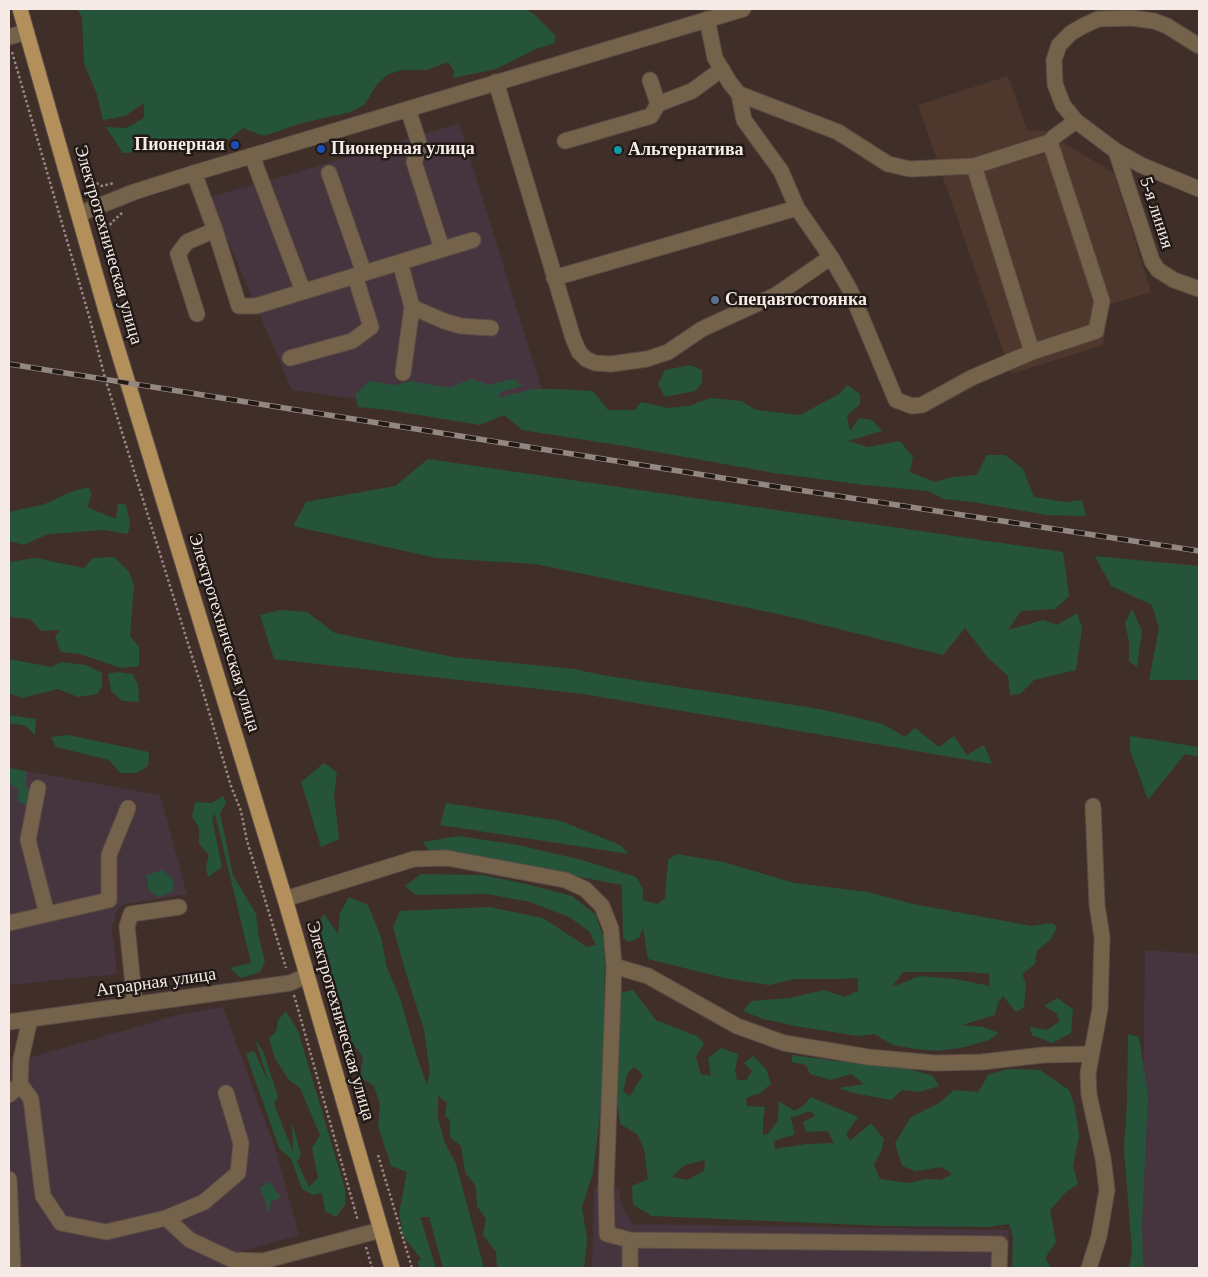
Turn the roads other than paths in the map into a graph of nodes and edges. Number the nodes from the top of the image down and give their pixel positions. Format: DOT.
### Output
graph roads {
  1 [pos="20,9"];
  2 [pos="743,9"];
  3 [pos="707,19"];
  4 [pos="26,32"];
  5 [pos="10,43"];
  6 [pos="1199,46"];
  7 [pos="722,69"];
  8 [pos="650,80"];
  9 [pos="496,82"];
  10 [pos="739,94"];
  11 [pos="658,104"];
  12 [pos="408,109"];
  13 [pos="1076,121"];
  14 [pos="566,141"];
  15 [pos="1050,142"];
  16 [pos="1116,151"];
  17 [pos="252,156"];
  18 [pos="974,166"];
  19 [pos="194,173"];
  20 [pos="329,173"];
  21 [pos="1199,189"];
  22 [pos="797,208"];
  23 [pos="78,214"];
  24 [pos="215,230"];
  25 [pos="473,240"];
  26 [pos="442,249"];
  27 [pos="831,257"];
  28 [pos="400,262"];
  29 [pos="360,274"];
  30 [pos="554,278"];
  31 [pos="1199,289"];
  32 [pos="303,292"];
  33 [pos="412,307"];
  34 [pos="197,314"];
  35 [pos="491,328"];
  36 [pos="1032,352"];
  37 [pos="290,358"];
  38 [pos="403,373"];
  39 [pos="38,788"];
  40 [pos="1093,806"];
  41 [pos="128,808"];
  42 [pos="285,899"];
  43 [pos="179,907"];
  44 [pos="47,914"];
  45 [pos="9,923"];
  46 [pos="614,966"];
  47 [pos="306,976"];
  48 [pos="135,1005"];
  49 [pos="30,1019"];
  50 [pos="9,1022"];
  51 [pos="1091,1054"];
  52 [pos="20,1084"];
  53 [pos="226,1093"];
  54 [pos="9,1095"];
  55 [pos="9,1179"];
  56 [pos="166,1218"];
  57 [pos="381,1230"];
  58 [pos="630,1240"];
  59 [pos="264,1265"];
  60 [pos="13,1268"];
  61 [pos="392,1268"];
  62 [pos="630,1268"];
  63 [pos="999,1268"];
  64 [pos="1089,1268"];
  1 -- 4 [label="main road, Электротехническая улица"];
  2 -- 3 [label="street"];
  3 -- 7 [label="street"];
  3 -- 9 [label="street"];
  4 -- 5 [label="street"];
  4 -- 23 [label="main road, Электротехническая улица"];
  6 -- 13 [label="street"];
  7 -- 10 [label="street"];
  7 -- 11 [label="street"];
  8 -- 11 [label="street"];
  9 -- 12 [label="street"];
  9 -- 30 [label="street"];
  10 -- 18 [label="street"];
  10 -- 22 [label="street"];
  11 -- 14 [label="street"];
  12 -- 17 [label="street"];
  12 -- 26 [label="street"];
  13 -- 15 [label="street"];
  13 -- 16 [label="street"];
  15 -- 18 [label="street"];
  15 -- 36 [label="street"];
  16 -- 21 [label="street"];
  16 -- 31 [label="street, 5-я линия"];
  17 -- 19 [label="street"];
  17 -- 32 [label="street"];
  18 -- 36 [label="street"];
  19 -- 23 [label="street"];
  19 -- 24 [label="street"];
  20 -- 29 [label="street"];
  22 -- 27 [label="street"];
  22 -- 30 [label="street"];
  23 -- 42 [label="main road, Электротехническая улица"];
  24 -- 32 [label="street"];
  24 -- 34 [label="street"];
  25 -- 26 [label="street"];
  26 -- 28 [label="street"];
  27 -- 30 [label="street"];
  27 -- 36 [label="street"];
  28 -- 29 [label="street"];
  28 -- 33 [label="street"];
  29 -- 32 [label="street"];
  29 -- 37 [label="street"];
  33 -- 35 [label="street"];
  33 -- 38 [label="street"];
  39 -- 44 [label="street"];
  40 -- 51 [label="street"];
  41 -- 44 [label="street"];
  42 -- 46 [label="street"];
  42 -- 47 [label="main road, Электротехническая улица"];
  43 -- 48 [label="street"];
  44 -- 45 [label="street"];
  46 -- 51 [label="street"];
  46 -- 58 [label="street"];
  47 -- 48 [label="street, Аграрная улица"];
  47 -- 57 [label="main road, Электротехническая улица"];
  48 -- 49 [label="street, Аграрная улица"];
  49 -- 50 [label="street, Аграрная улица"];
  49 -- 52 [label="street"];
  51 -- 64 [label="street"];
  52 -- 54 [label="street"];
  52 -- 56 [label="street"];
  53 -- 56 [label="street"];
  55 -- 60 [label="street"];
  56 -- 59 [label="street"];
  57 -- 59 [label="street"];
  57 -- 61 [label="main road, Электротехническая улица"];
  58 -- 62 [label="street"];
  58 -- 63 [label="street"];
}
